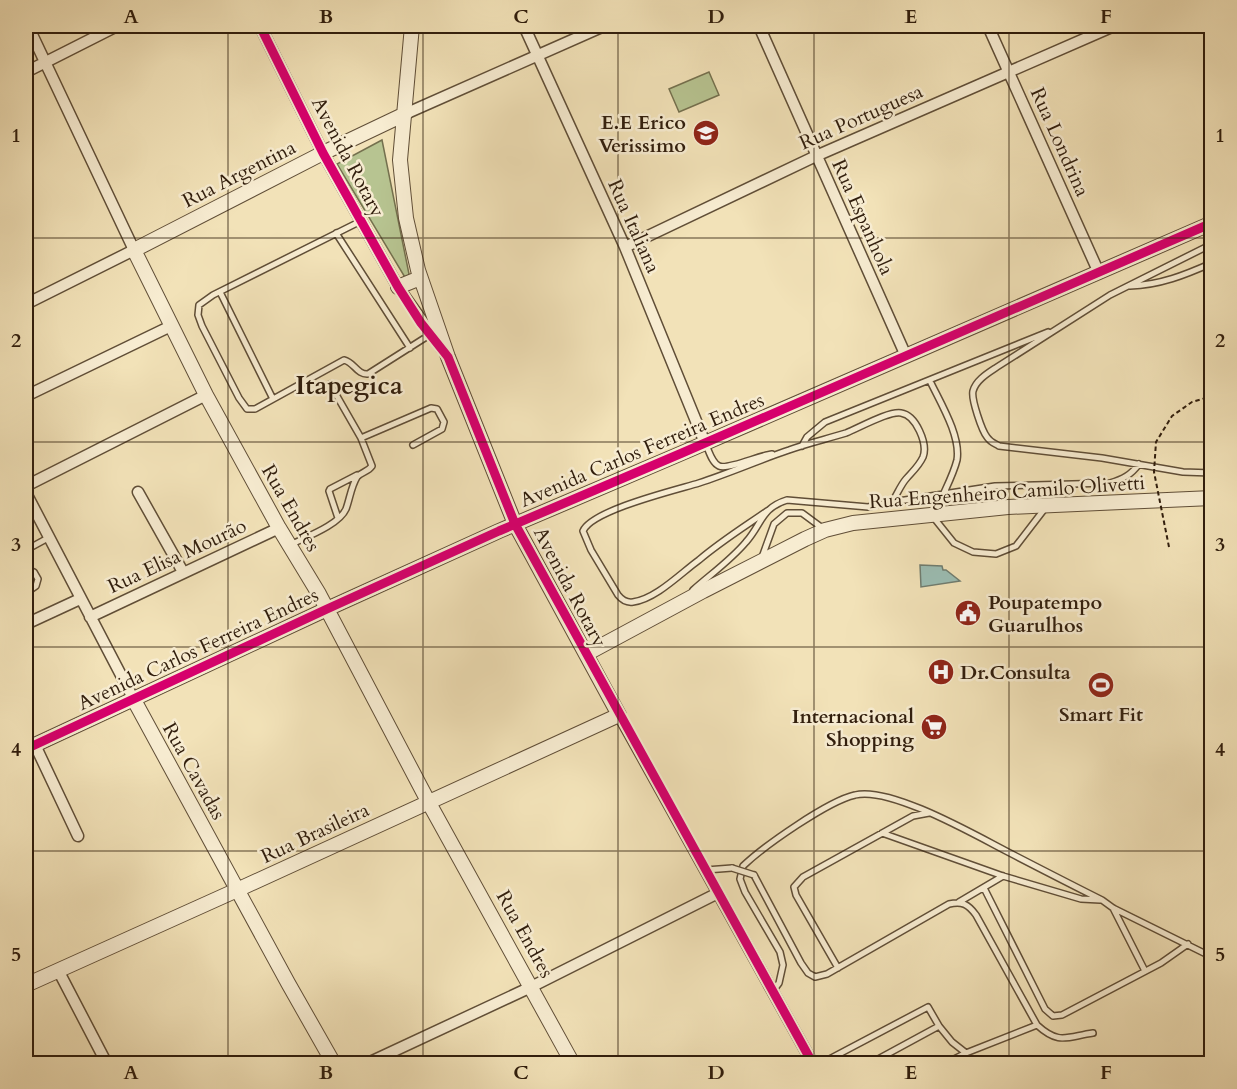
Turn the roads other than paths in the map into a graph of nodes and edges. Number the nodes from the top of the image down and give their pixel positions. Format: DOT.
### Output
graph roads {
  1 [pos="28,26"];
  2 [pos="117,26"];
  3 [pos="260,26"];
  4 [pos="412,26"];
  5 [pos="524,26"];
  6 [pos="604,26"];
  7 [pos="759,26"];
  8 [pos="988,26"];
  9 [pos="1113,26"];
  10 [pos="538,56"];
  11 [pos="46,62"];
  12 [pos="26,72"];
  13 [pos="1010,72"];
  14 [pos="405,114"];
  15 [pos="323,153"];
  16 [pos="816,156"];
  17 [pos="361,221"];
  18 [pos="1212,223"];
  19 [pos="336,233"];
  20 [pos="1212,244"];
  21 [pos="624,247"];
  22 [pos="134,250"];
  23 [pos="1212,263"];
  24 [pos="1099,273"];
  25 [pos="420,278"];
  26 [pos="1126,286"];
  27 [pos="398,287"];
  28 [pos="220,292"];
  29 [pos="26,304"];
  30 [pos="171,326"];
  31 [pos="1062,327"];
  32 [pos="431,334"];
  33 [pos="410,348"];
  34 [pos="906,356"];
  35 [pos="448,357"];
  36 [pos="930,381"];
  37 [pos="330,384"];
  38 [pos="206,395"];
  39 [pos="26,396"];
  40 [pos="273,399"];
  41 [pos="361,438"];
  42 [pos="705,443"];
  43 [pos="413,445"];
  44 [pos="802,446"];
  45 [pos="778,454"];
  46 [pos="1139,464"];
  47 [pos="1212,473"];
  48 [pos="359,474"];
  49 [pos="26,486"];
  50 [pos="138,492"];
  51 [pos="26,493"];
  52 [pos="943,495"];
  53 [pos="1212,498"];
  54 [pos="892,502"];
  55 [pos="1048,505"];
  56 [pos="766,511"];
  57 [pos="931,514"];
  58 [pos="338,518"];
  59 [pos="515,524"];
  60 [pos="279,528"];
  61 [pos="825,530"];
  62 [pos="48,538"];
  63 [pos="290,545"];
  64 [pos="26,550"];
  65 [pos="760,561"];
  66 [pos="26,569"];
  67 [pos="183,572"];
  68 [pos="26,593"];
  69 [pos="80,599"];
  70 [pos="674,607"];
  71 [pos="327,609"];
  72 [pos="90,617"];
  73 [pos="26,624"];
  74 [pos="586,654"];
  75 [pos="134,700"];
  76 [pos="619,715"];
  77 [pos="30,747"];
  78 [pos="429,803"];
  79 [pos="931,812"];
  80 [pos="882,833"];
  81 [pos="78,836"];
  82 [pos="706,870"];
  83 [pos="1003,876"];
  84 [pos="984,888"];
  85 [pos="237,890"];
  86 [pos="718,893"];
  87 [pos="1102,900"];
  88 [pos="959,902"];
  89 [pos="1113,908"];
  90 [pos="1188,944"];
  91 [pos="1212,957"];
  92 [pos="838,968"];
  93 [pos="58,970"];
  94 [pos="1145,971"];
  95 [pos="26,985"];
  96 [pos="531,987"];
  97 [pos="773,991"];
  98 [pos="1037,1025"];
  99 [pos="939,1026"];
  100 [pos="1093,1033"];
  101 [pos="966,1053"];
  102 [pos="328,1062"];
  103 [pos="107,1064"];
  104 [pos="366,1064"];
  105 [pos="573,1064"];
  106 [pos="813,1064"];
  107 [pos="820,1064"];
  108 [pos="869,1064"];
  109 [pos="944,1064"];
  1 -- 11 [label="street, Rua Endres"];
  2 -- 11 [label="street"];
  3 -- 15 [label="street, Avenida Rotary"];
  4 -- 14 [label="street"];
  5 -- 10 [label="street, Rua Italiana"];
  6 -- 10 [label="street, Rua Argentina"];
  7 -- 16 [label="street, Rua Espanhola"];
  8 -- 13 [label="street, Rua Londrina"];
  9 -- 13 [label="street, Rua Portuguesa"];
  10 -- 14 [label="street, Rua Argentina"];
  10 -- 21 [label="street, Rua Italiana"];
  11 -- 12 [label="street"];
  11 -- 22 [label="street, Rua Endres"];
  13 -- 16 [label="street, Rua Portuguesa"];
  13 -- 24 [label="street, Rua Londrina"];
  14 -- 15 [label="street, Rua Argentina"];
  14 -- 25 [label="street"];
  15 -- 17 [label="street, Avenida Rotary"];
  15 -- 22 [label="street, Rua Argentina"];
  16 -- 21 [label="street, Rua Portuguesa"];
  16 -- 34 [label="street, Rua Espanhola"];
  17 -- 19 [label="lane"];
  17 -- 27 [label="street, Avenida Rotary"];
  18 -- 24 [label="street, Avenida Carlos Ferreira Endres"];
  19 -- 28 [label="lane"];
  19 -- 33 [label="lane"];
  20 -- 26 [label="lane"];
  21 -- 42 [label="street, Rua Italiana"];
  22 -- 29 [label="street, Rua Argentina"];
  22 -- 30 [label="street, Rua Endres"];
  23 -- 26 [label="lane"];
  24 -- 34 [label="street, Avenida Carlos Ferreira Endres"];
  25 -- 27 [label="street"];
  25 -- 35 [label="street"];
  26 -- 31 [label="lane"];
  27 -- 32 [label="street, Avenida Rotary"];
  28 -- 40 [label="lane"];
  28 -- 40 [label="lane"];
  30 -- 38 [label="street, Rua Endres"];
  30 -- 39 [label="street"];
  31 -- 36 [label="lane"];
  31 -- 46 [label="lane"];
  32 -- 33 [label="lane"];
  32 -- 35 [label="street, Avenida Rotary"];
  33 -- 40 [label="lane"];
  34 -- 42 [label="street, Avenida Carlos Ferreira Endres"];
  35 -- 59 [label="street, Avenida Rotary"];
  36 -- 44 [label="lane"];
  36 -- 52 [label="lane"];
  37 -- 41 [label="lane"];
  38 -- 49 [label="street"];
  38 -- 60 [label="street, Rua Endres"];
  41 -- 43 [label="lane"];
  41 -- 48 [label="lane"];
  42 -- 45 [label="lane"];
  42 -- 59 [label="street, Avenida Carlos Ferreira Endres"];
  44 -- 45 [label="lane"];
  44 -- 54 [label="lane"];
  45 -- 56 [label="lane"];
  46 -- 47 [label="lane"];
  46 -- 52 [label="lane"];
  48 -- 58 [label="lane"];
  48 -- 58 [label="lane"];
  50 -- 67 [label="street"];
  51 -- 62 [label="street, Rua Cavadas"];
  52 -- 54 [label="lane"];
  53 -- 55 [label="street, Rua Engenheiro Camilo Olivetti"];
  54 -- 56 [label="lane"];
  55 -- 57 [label="street, Rua Engenheiro Camilo Olivetti"];
  55 -- 57 [label="lane"];
  56 -- 70 [label="lane"];
  57 -- 61 [label="street, Rua Engenheiro Camilo Olivetti"];
  58 -- 63 [label="lane"];
  59 -- 71 [label="street, Avenida Carlos Ferreira Endres"];
  59 -- 74 [label="street, Avenida Rotary"];
  60 -- 63 [label="street, Rua Endres"];
  60 -- 67 [label="street, Rua Elisa Mourão"];
  61 -- 65 [label="street, Rua Engenheiro Camilo Olivetti"];
  61 -- 65 [label="lane"];
  62 -- 64 [label="lane"];
  62 -- 69 [label="street, Rua Cavadas"];
  63 -- 71 [label="street, Rua Endres"];
  65 -- 70 [label="street, Rua Engenheiro Camilo Olivetti"];
  66 -- 68 [label="lane"];
  67 -- 72 [label="street, Rua Elisa Mourão"];
  69 -- 72 [label="street, Rua Cavadas"];
  69 -- 73 [label="street"];
  70 -- 74 [label="street, Rua Engenheiro Camilo Olivetti"];
  71 -- 75 [label="street, Avenida Carlos Ferreira Endres"];
  71 -- 78 [label="street, Rua Endres"];
  72 -- 75 [label="street, Rua Cavadas"];
  74 -- 76 [label="street, Avenida Rotary"];
  75 -- 77 [label="street, Avenida Carlos Ferreira Endres"];
  75 -- 85 [label="street, Rua Cavadas"];
  76 -- 78 [label="street, Rua Brasileira"];
  76 -- 82 [label="street, Avenida Rotary"];
  77 -- 81 [label="street"];
  78 -- 85 [label="street, Rua Brasileira"];
  78 -- 96 [label="street, Rua Endres"];
  79 -- 80 [label="lane"];
  79 -- 87 [label="lane"];
  79 -- 97 [label="lane"];
  80 -- 83 [label="lane"];
  80 -- 92 [label="lane"];
  82 -- 86 [label="street, Avenida Rotary"];
  82 -- 92 [label="lane, bridge"];
  83 -- 84 [label="lane"];
  83 -- 87 [label="lane"];
  84 -- 88 [label="lane"];
  84 -- 94 [label="lane"];
  85 -- 93 [label="street, Rua Brasileira"];
  85 -- 102 [label="street, Rua Cavadas"];
  86 -- 96 [label="street"];
  86 -- 97 [label="street, Avenida Rotary"];
  87 -- 89 [label="lane"];
  88 -- 92 [label="lane"];
  88 -- 98 [label="lane"];
  89 -- 90 [label="lane"];
  89 -- 94 [label="lane"];
  90 -- 91 [label="lane"];
  90 -- 94 [label="lane"];
  93 -- 95 [label="street, Rua Brasileira"];
  93 -- 103 [label="street"];
  96 -- 104 [label="street"];
  96 -- 105 [label="street, Rua Endres"];
  97 -- 106 [label="street, Avenida Rotary"];
  98 -- 100 [label="lane"];
  98 -- 101 [label="lane"];
  99 -- 101 [label="lane"];
  99 -- 107 [label="lane"];
  99 -- 108 [label="lane"];
  101 -- 109 [label="lane"];
}
